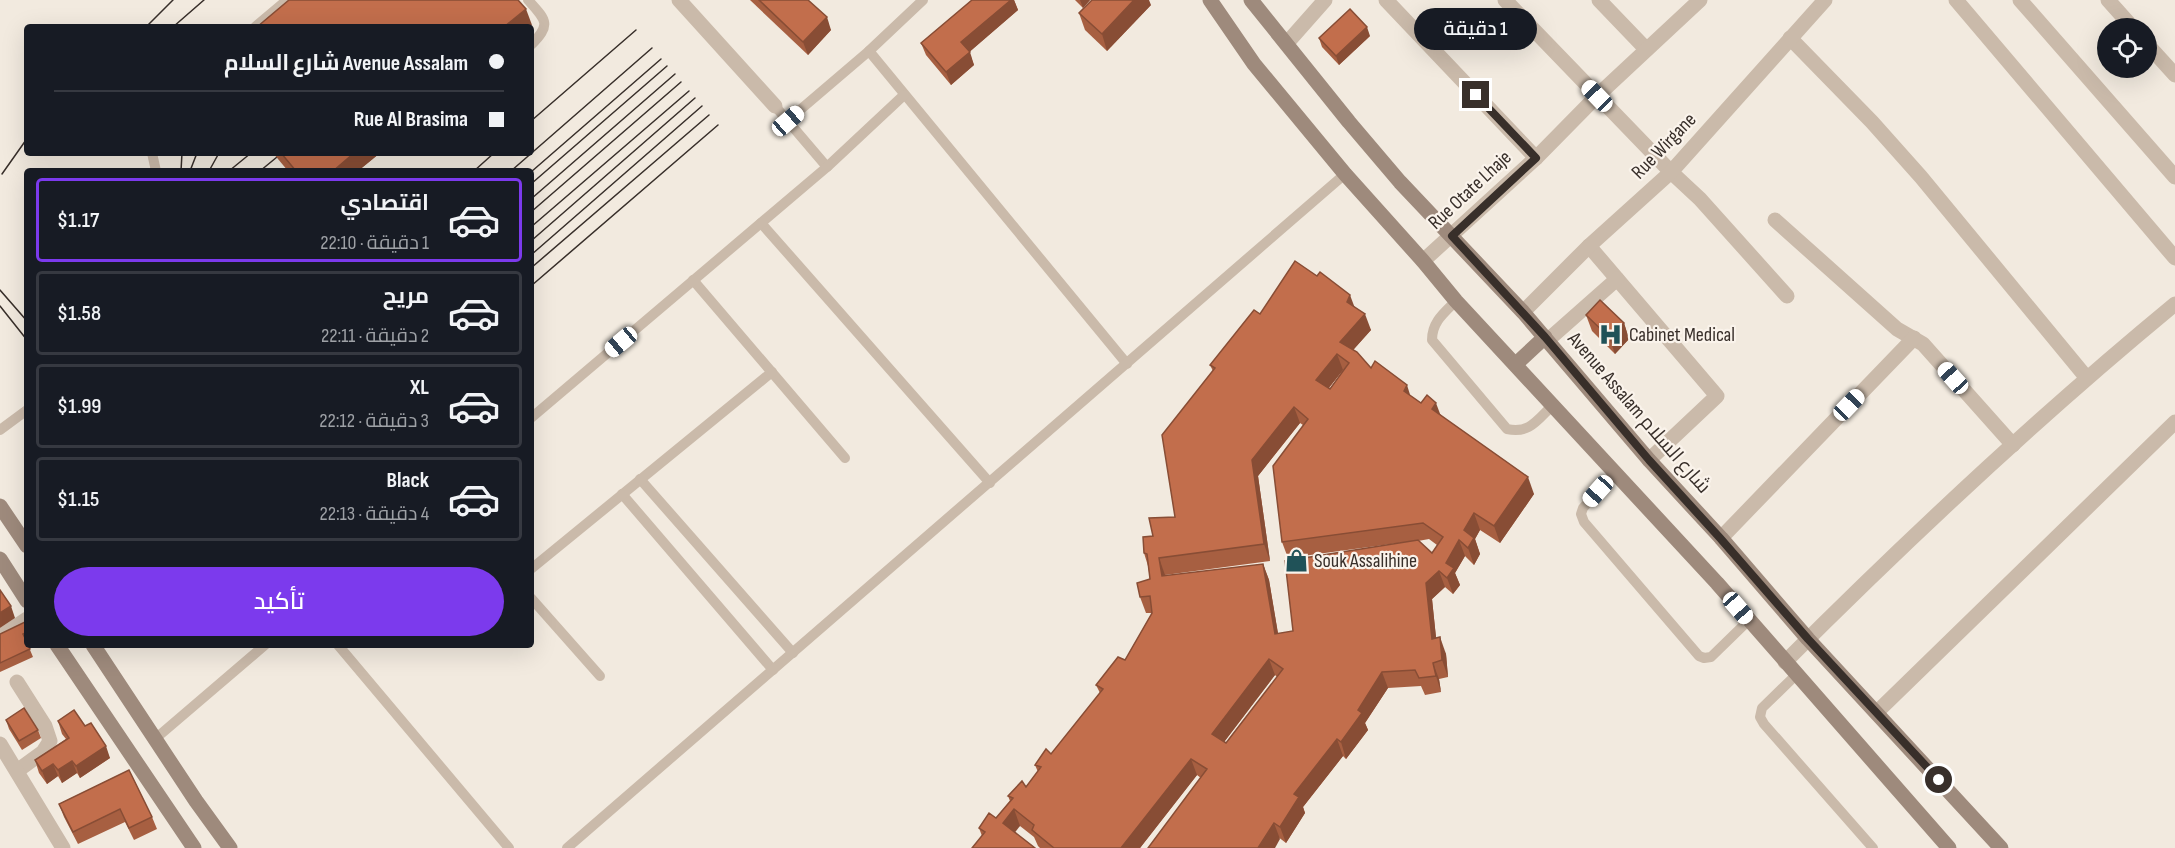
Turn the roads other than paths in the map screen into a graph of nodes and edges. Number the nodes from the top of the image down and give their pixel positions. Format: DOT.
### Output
graph roads {
  1 [pos="287,0"];
  2 [pos="528,0"];
  3 [pos="679,0"];
  4 [pos="923,0"];
  5 [pos="1210,0"];
  6 [pos="1251,0"];
  7 [pos="1325,0"];
  8 [pos="1386,0"];
  9 [pos="1505,0"];
  10 [pos="1599,0"];
  11 [pos="1700,0"];
  12 [pos="1825,0"];
  13 [pos="1956,0"];
  14 [pos="2020,0"];
  15 [pos="2108,0"];
  16 [pos="2124,18"];
  17 [pos="259,24"];
  18 [pos="1790,38"];
  19 [pos="534,42"];
  20 [pos="1287,43"];
  21 [pos="1646,50"];
  22 [pos="870,51"];
  23 [pos="2157,55"];
  24 [pos="2175,75"];
  25 [pos="904,95"];
  26 [pos="1597,96"];
  27 [pos="775,106"];
  28 [pos="788,121"];
  29 [pos="1536,158"];
  30 [pos="827,166"];
  31 [pos="1671,172"];
  32 [pos="1346,174"];
  33 [pos="2175,177"];
  34 [pos="1775,220"];
  35 [pos="761,223"];
  36 [pos="1452,236"];
  37 [pos="1588,246"];
  38 [pos="2175,258"];
  39 [pos="1423,261"];
  40 [pos="1617,279"];
  41 [pos="693,280"];
  42 [pos="1787,297"];
  43 [pos="1456,301"];
  44 [pos="2175,304"];
  45 [pos="1523,312"];
  46 [pos="1914,338"];
  47 [pos="1547,339"];
  48 [pos="1126,364"];
  49 [pos="1516,364"];
  50 [pos="772,372"];
  51 [pos="2086,377"];
  52 [pos="1553,405"];
  53 [pos="24,412"];
  54 [pos="534,415"];
  55 [pos="2175,422"];
  56 [pos="0,430"];
  57 [pos="2013,445"];
  58 [pos="844,458"];
  59 [pos="1649,460"];
  60 [pos="1614,474"];
  61 [pos="640,479"];
  62 [pos="990,483"];
  63 [pos="622,494"];
  64 [pos="0,506"];
  65 [pos="1720,538"];
  66 [pos="24,542"];
  67 [pos="0,559"];
  68 [pos="534,567"];
  69 [pos="24,596"];
  70 [pos="534,601"];
  71 [pos="1749,620"];
  72 [pos="24,621"];
  73 [pos="0,637"];
  74 [pos="1808,639"];
  75 [pos="59,648"];
  76 [pos="95,648"];
  77 [pos="261,648"];
  78 [pos="341,648"];
  79 [pos="793,653"];
  80 [pos="1785,662"];
  81 [pos="773,670"];
  82 [pos="1796,675"];
  83 [pos="600,676"];
  84 [pos="16,682"];
  85 [pos="1877,712"];
  86 [pos="155,738"];
  87 [pos="0,744"];
  88 [pos="17,771"];
  89 [pos="63,848"];
  90 [pos="195,848"];
  91 [pos="230,848"];
  92 [pos="509,848"];
  93 [pos="567,848"];
  94 [pos="1873,848"];
  95 [pos="1949,848"];
  96 [pos="2001,848"];
  1 -- 17 [label="lane"];
  2 -- 19 [label="lane"];
  3 -- 27 [label="street"];
  4 -- 22 [label="lane"];
  5 -- 32 [label="street"];
  6 -- 20 [label="street, Avenue Assalam شارع السلام"];
  7 -- 20 [label="street"];
  8 -- 29 [label="street"];
  9 -- 26 [label="street"];
  10 -- 21 [label="street"];
  11 -- 21 [label="street, Rue Otate Lhaje"];
  12 -- 18 [label="street, Rue Wirgane"];
  13 -- 38 [label="street"];
  14 -- 33 [label="street"];
  15 -- 16 [label="street"];
  18 -- 31 [label="street, Rue Wirgane"];
  18 -- 51 [label="street"];
  20 -- 36 [label="street, Avenue Assalam شارع السلام"];
  21 -- 26 [label="street, Rue Otate Lhaje"];
  22 -- 25 [label="lane"];
  22 -- 28 [label="lane"];
  23 -- 24 [label="street"];
  25 -- 30 [label="lane"];
  25 -- 48 [label="lane"];
  26 -- 29 [label="street, Rue Otate Lhaje"];
  26 -- 31 [label="street"];
  27 -- 28 [label="lane"];
  28 -- 30 [label="lane"];
  29 -- 36 [label="street, Rue Otate Lhaje"];
  30 -- 35 [label="lane"];
  31 -- 37 [label="street, Rue Wirgane"];
  31 -- 42 [label="street"];
  32 -- 39 [label="street"];
  32 -- 48 [label="lane"];
  34 -- 46 [label="street"];
  35 -- 41 [label="lane"];
  35 -- 62 [label="lane"];
  36 -- 39 [label="street, Rue Otate Lhaje"];
  36 -- 45 [label="street, Avenue Assalam شارع السلام"];
  37 -- 40 [label="street"];
  37 -- 45 [label="street, Rue Wirgane"];
  39 -- 43 [label="street"];
  40 -- 47 [label="street"];
  40 -- 59 [label="street"];
  41 -- 50 [label="lane"];
  41 -- 54 [label="lane"];
  43 -- 49 [label="street"];
  43 -- 52 [label="lane"];
  44 -- 51 [label="street"];
  45 -- 47 [label="street, Avenue Assalam شارع السلام"];
  46 -- 57 [label="street"];
  46 -- 65 [label="street"];
  47 -- 49 [label="street"];
  47 -- 59 [label="street, Avenue Assalam شارع السلام"];
  48 -- 62 [label="lane"];
  49 -- 52 [label="street"];
  50 -- 58 [label="lane"];
  50 -- 61 [label="lane"];
  51 -- 57 [label="street"];
  52 -- 60 [label="street"];
  53 -- 56 [label="lane"];
  55 -- 85 [label="street"];
  57 -- 74 [label="street"];
  59 -- 65 [label="street, Avenue Assalam شارع السلام"];
  60 -- 71 [label="street"];
  60 -- 71 [label="lane"];
  61 -- 63 [label="lane"];
  61 -- 79 [label="lane"];
  62 -- 79 [label="lane"];
  63 -- 68 [label="lane"];
  63 -- 81 [label="lane"];
  64 -- 66 [label="street"];
  65 -- 74 [label="street, Avenue Assalam شارع السلام"];
  67 -- 69 [label="street"];
  70 -- 83 [label="lane"];
  71 -- 80 [label="street"];
  72 -- 73 [label="street"];
  74 -- 80 [label="street"];
  74 -- 85 [label="street, Avenue Assalam شارع السلام"];
  75 -- 90 [label="street"];
  76 -- 86 [label="street"];
  77 -- 86 [label="lane"];
  78 -- 92 [label="lane"];
  79 -- 81 [label="lane"];
  80 -- 82 [label="street"];
  81 -- 93 [label="lane"];
  82 -- 94 [label="lane"];
  82 -- 95 [label="street"];
  84 -- 88 [label="street"];
  85 -- 96 [label="street, Avenue Assalam شارع السلام"];
  86 -- 91 [label="street"];
  87 -- 88 [label="street"];
  88 -- 89 [label="street"];
}
